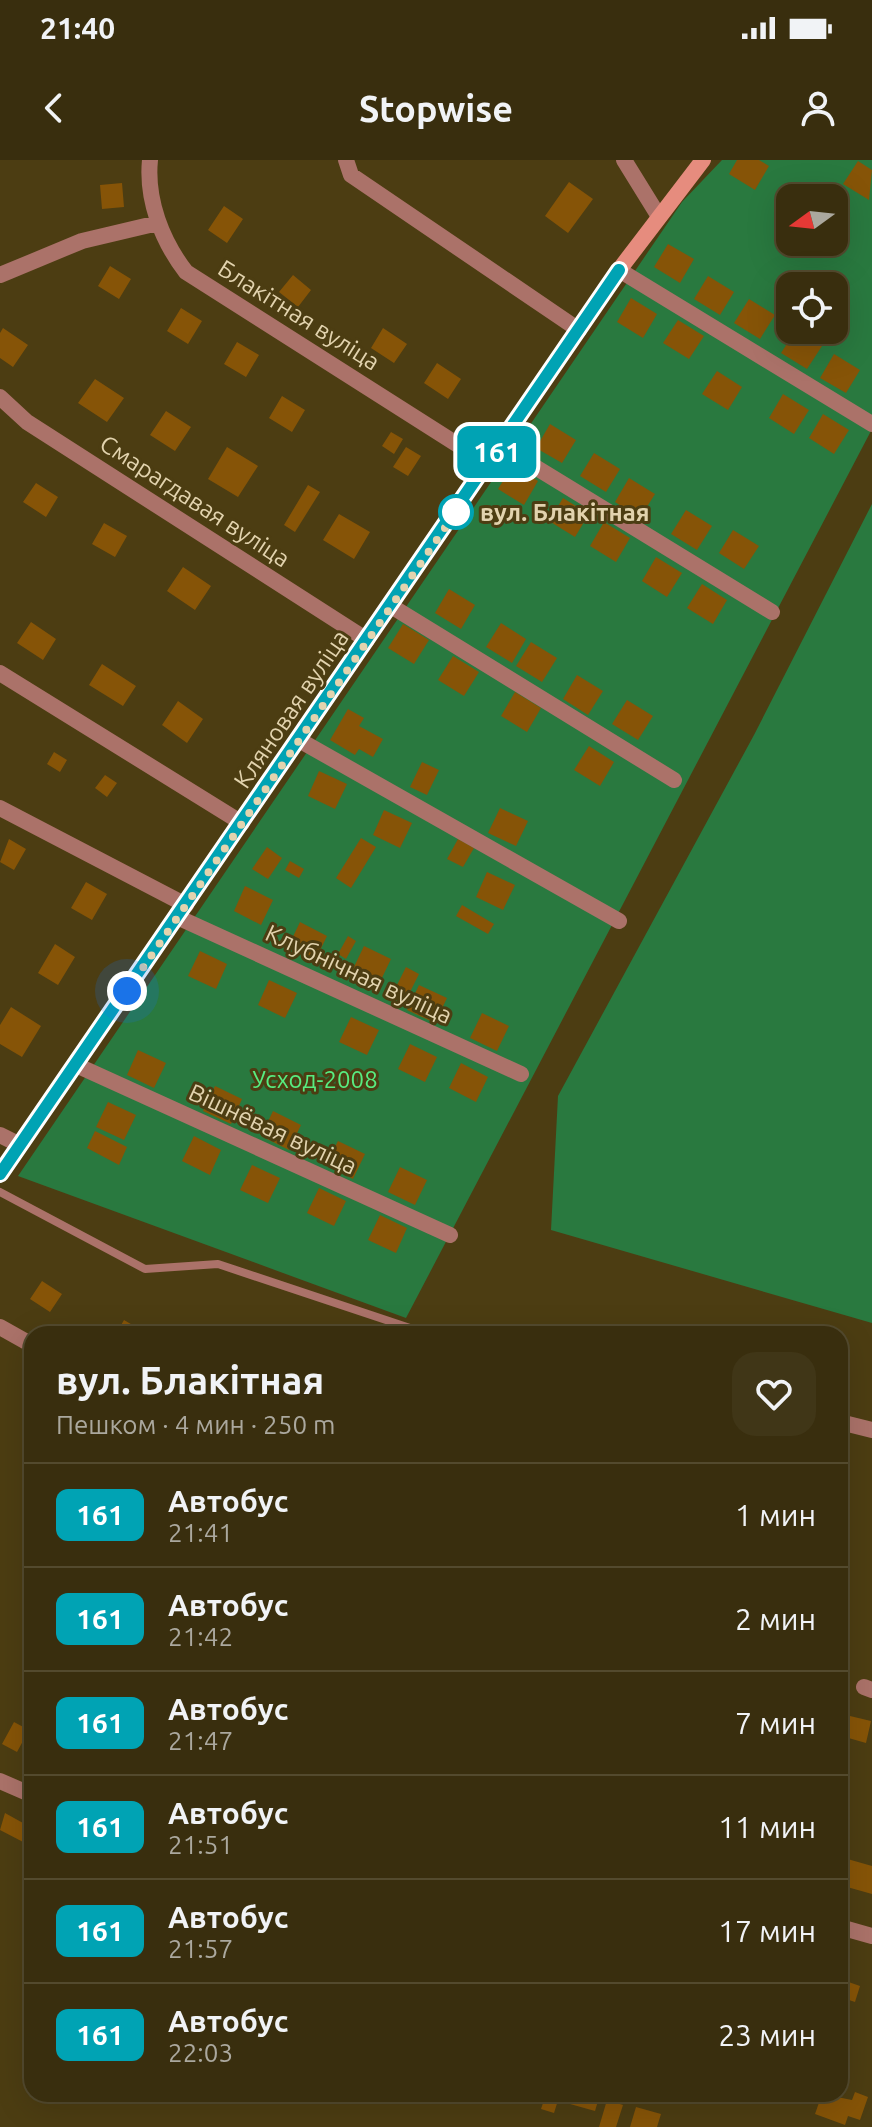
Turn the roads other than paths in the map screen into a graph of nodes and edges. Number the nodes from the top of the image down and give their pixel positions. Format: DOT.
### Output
graph roads {
  1 [pos="150,160"];
  2 [pos="346,160"];
  3 [pos="624,160"];
  4 [pos="703,160"];
  5 [pos="658,215"];
  6 [pos="158,223"];
  7 [pos="619,270"];
  8 [pos="0,275"];
  9 [pos="579,330"];
  10 [pos="0,397"];
  11 [pos="872,424"];
  12 [pos="501,446"];
  13 [pos="488,464"];
  14 [pos="391,606"];
  15 [pos="772,612"];
  16 [pos="367,640"];
  17 [pos="0,673"];
  18 [pos="299,740"];
  19 [pos="674,780"];
  20 [pos="0,808"];
  21 [pos="242,823"];
  22 [pos="182,911"];
  23 [pos="619,921"];
  24 [pos="76,1065"];
  25 [pos="521,1074"];
  26 [pos="0,1135"];
  27 [pos="20,1145"];
  28 [pos="0,1174"];
  29 [pos="0,1192"];
  30 [pos="450,1235"];
  31 [pos="404,1326"];
  32 [pos="0,1327"];
  33 [pos="24,1340"];
  34 [pos="848,1424"];
  35 [pos="872,1430"];
  36 [pos="0,1781"];
  37 [pos="24,1792"];
  38 [pos="848,1929"];
  39 [pos="872,1936"];
  1 -- 6 [label="street, Блакітная вуліца"];
  2 -- 9 [label="street"];
  3 -- 5 [label="street"];
  4 -- 5 [label="street, Кляновая вуліца"];
  5 -- 7 [label="street, Кляновая вуліца"];
  6 -- 8 [label="street"];
  6 -- 13 [label="street, Блакітная вуліца"];
  7 -- 9 [label="street, Кляновая вуліца"];
  7 -- 11 [label="street"];
  9 -- 12 [label="street, Кляновая вуліца"];
  10 -- 16 [label="street, Смарагдавая вуліца"];
  12 -- 13 [label="street, Кляновая вуліца"];
  12 -- 15 [label="street"];
  13 -- 14 [label="street, Кляновая вуліца"];
  14 -- 16 [label="street, Кляновая вуліца"];
  14 -- 19 [label="street"];
  16 -- 18 [label="street, Кляновая вуліца"];
  17 -- 21 [label="street"];
  18 -- 21 [label="street, Кляновая вуліца"];
  18 -- 23 [label="street"];
  20 -- 22 [label="street, Клубнічная вуліца"];
  21 -- 22 [label="street, Кляновая вуліца"];
  22 -- 24 [label="street, Кляновая вуліца"];
  22 -- 25 [label="street, Клубнічная вуліца"];
  24 -- 27 [label="street, Кляновая вуліца"];
  24 -- 30 [label="street, Вішнёвая вуліца"];
  26 -- 27 [label="street"];
  27 -- 28 [label="street, Кляновая вуліца"];
  29 -- 31 [label="lane"];
  32 -- 33 [label="street"];
  34 -- 35 [label="street"];
  36 -- 37 [label="street"];
  38 -- 39 [label="street"];
}
